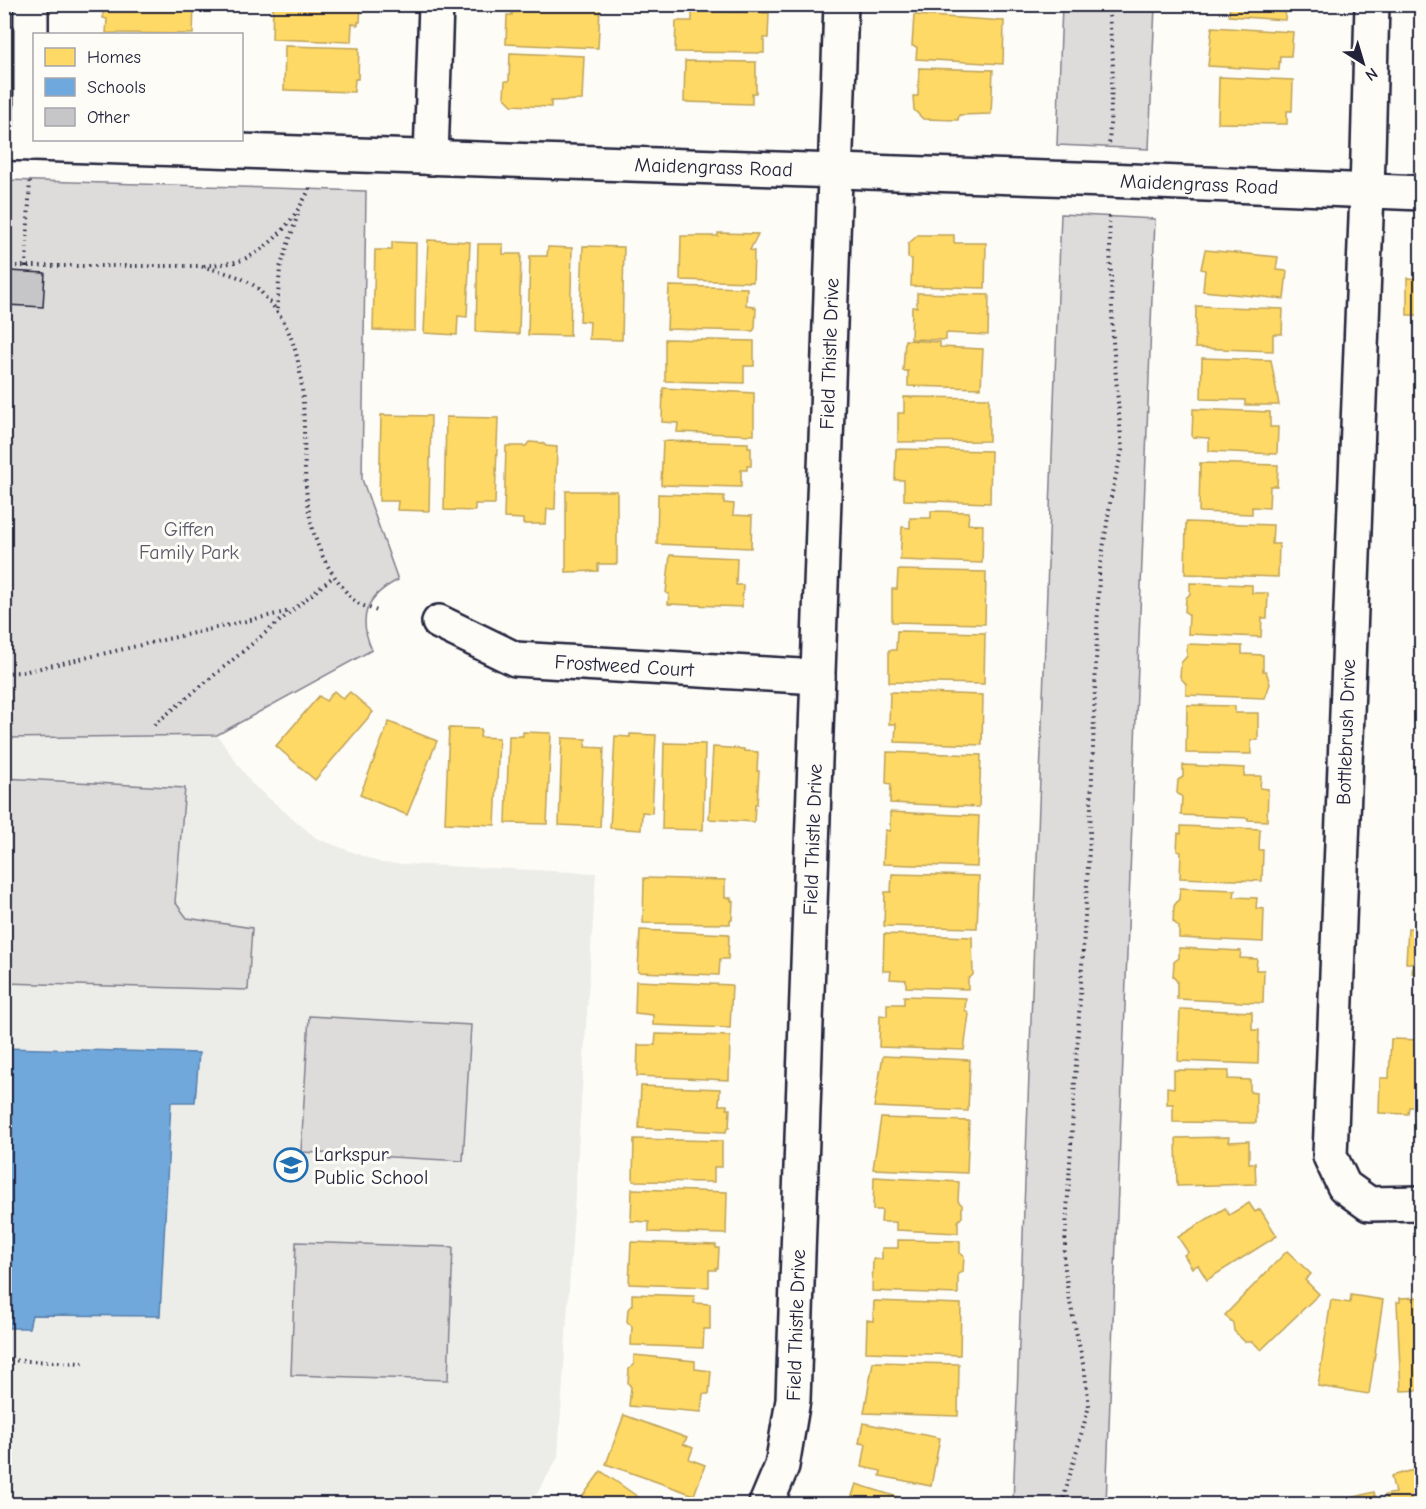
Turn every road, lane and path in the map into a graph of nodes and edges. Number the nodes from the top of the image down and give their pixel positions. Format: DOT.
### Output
graph roads {
  1 [pos="31,4"];
  2 [pos="436,4"];
  3 [pos="841,4"];
  4 [pos="1108,4"];
  5 [pos="1372,4"];
  6 [pos="18,144"];
  7 [pos="327,154"];
  8 [pos="431,158"];
  9 [pos="836,172"];
  10 [pos="1107,180"];
  11 [pos="1367,192"];
  12 [pos="1422,193"];
  13 [pos="299,211"];
  14 [pos="4,266"];
  15 [pos="26,267"];
  16 [pos="200,267"];
  17 [pos="277,310"];
  18 [pos="334,576"];
  19 [pos="291,611"];
  20 [pos="377,611"];
  21 [pos="439,622"];
  22 [pos="4,673"];
  23 [pos="818,677"];
  24 [pos="154,725"];
  25 [pos="1422,1203"];
  26 [pos="4,1360"];
  27 [pos="83,1363"];
  28 [pos="766,1504"];
  29 [pos="1062,1504"];
  1 -- 6 [label="street"];
  2 -- 8 [label="street"];
  3 -- 9 [label="street, Field Thistle Drive"];
  4 -- 10 [label="path"];
  5 -- 11 [label="street, Bottlebrush Drive"];
  6 -- 7 [label="street, Maidengrass Road"];
  6 -- 15 [label="path"];
  7 -- 8 [label="street, Maidengrass Road"];
  7 -- 13 [label="path"];
  8 -- 9 [label="street, Maidengrass Road"];
  9 -- 10 [label="street, Maidengrass Road"];
  9 -- 23 [label="street, Field Thistle Drive"];
  10 -- 11 [label="street, Maidengrass Road"];
  10 -- 29 [label="path"];
  11 -- 12 [label="street, Maidengrass Road"];
  11 -- 25 [label="street, Bottlebrush Drive"];
  13 -- 16 [label="path"];
  13 -- 17 [label="path"];
  14 -- 15 [label="path"];
  15 -- 16 [label="path"];
  16 -- 17 [label="path"];
  17 -- 18 [label="path"];
  18 -- 19 [label="path"];
  18 -- 20 [label="path"];
  19 -- 22 [label="path"];
  19 -- 24 [label="path"];
  21 -- 23 [label="street, Frostweed Court"];
  23 -- 28 [label="street, Field Thistle Drive"];
  26 -- 27 [label="path"];
}
